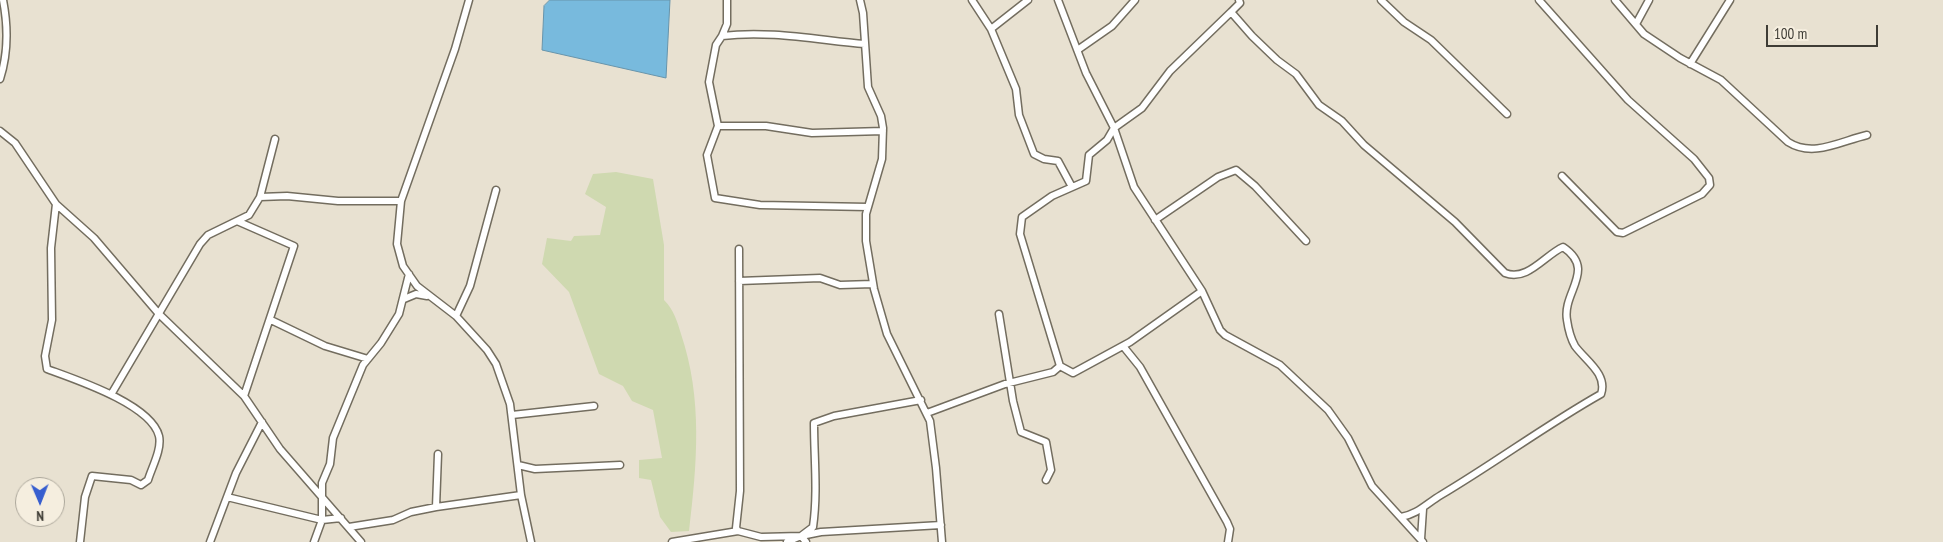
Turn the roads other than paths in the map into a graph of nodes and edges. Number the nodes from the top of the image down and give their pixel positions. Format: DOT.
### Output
graph roads {
  1 [pos="3,0"];
  2 [pos="469,0"];
  3 [pos="727,0"];
  4 [pos="860,0"];
  5 [pos="972,0"];
  6 [pos="1028,0"];
  7 [pos="1135,0"];
  8 [pos="1381,0"];
  9 [pos="1539,0"];
  10 [pos="1615,0"];
  11 [pos="1649,0"];
  12 [pos="1730,0"];
  13 [pos="1059,1"];
  14 [pos="1241,1"];
  15 [pos="1231,12"];
  16 [pos="1636,24"];
  17 [pos="991,29"];
  18 [pos="722,36"];
  19 [pos="865,44"];
  20 [pos="1078,49"];
  21 [pos="1690,64"];
  22 [pos="0,79"];
  23 [pos="1507,114"];
  24 [pos="718,126"];
  25 [pos="1114,128"];
  26 [pos="0,131"];
  27 [pos="883,131"];
  28 [pos="1867,135"];
  29 [pos="275,138"];
  30 [pos="1562,176"];
  31 [pos="1072,187"];
  32 [pos="496,190"];
  33 [pos="260,197"];
  34 [pos="401,201"];
  35 [pos="56,204"];
  36 [pos="868,207"];
  37 [pos="1155,220"];
  38 [pos="237,221"];
  39 [pos="1306,241"];
  40 [pos="739,249"];
  41 [pos="409,274"];
  42 [pos="739,281"];
  43 [pos="874,284"];
  44 [pos="1202,291"];
  45 [pos="427,296"];
  46 [pos="404,299"];
  47 [pos="159,314"];
  48 [pos="999,314"];
  49 [pos="456,316"];
  50 [pos="271,320"];
  51 [pos="1123,346"];
  52 [pos="368,359"];
  53 [pos="1060,366"];
  54 [pos="1011,382"];
  55 [pos="112,393"];
  56 [pos="244,396"];
  57 [pos="921,400"];
  58 [pos="594,406"];
  59 [pos="927,413"];
  60 [pos="512,415"];
  61 [pos="262,422"];
  62 [pos="438,454"];
  63 [pos="518,465"];
  64 [pos="620,465"];
  65 [pos="1046,480"];
  66 [pos="521,495"];
  67 [pos="227,498"];
  68 [pos="323,498"];
  69 [pos="436,508"];
  70 [pos="1423,509"];
  71 [pos="1401,517"];
  72 [pos="341,518"];
  73 [pos="322,520"];
  74 [pos="941,525"];
  75 [pos="349,527"];
  76 [pos="738,531"];
  77 [pos="801,536"];
  78 [pos="1422,540"];
  79 [pos="80,542"];
  80 [pos="210,542"];
  81 [pos="314,542"];
  82 [pos="361,542"];
  83 [pos="531,542"];
  84 [pos="672,542"];
  85 [pos="787,542"];
  86 [pos="806,542"];
  87 [pos="942,542"];
  88 [pos="1228,542"];
  1 -- 22 [label="street"];
  2 -- 34 [label="street"];
  3 -- 18 [label="street"];
  4 -- 19 [label="street"];
  5 -- 17 [label="street"];
  6 -- 17 [label="street"];
  7 -- 20 [label="street"];
  8 -- 23 [label="street"];
  9 -- 30 [label="street"];
  10 -- 16 [label="street"];
  11 -- 16 [label="street"];
  12 -- 21 [label="street"];
  13 -- 20 [label="street"];
  14 -- 15 [label="street"];
  15 -- 25 [label="street"];
  15 -- 70 [label="street"];
  16 -- 21 [label="street"];
  17 -- 31 [label="street"];
  18 -- 19 [label="street"];
  18 -- 24 [label="street"];
  19 -- 27 [label="street"];
  20 -- 25 [label="street"];
  21 -- 28 [label="street"];
  24 -- 27 [label="street"];
  24 -- 36 [label="street"];
  25 -- 31 [label="street"];
  25 -- 37 [label="street"];
  26 -- 35 [label="street"];
  27 -- 36 [label="street"];
  29 -- 33 [label="street"];
  31 -- 53 [label="street"];
  32 -- 49 [label="street"];
  33 -- 34 [label="street"];
  33 -- 38 [label="street"];
  34 -- 41 [label="street"];
  35 -- 47 [label="street"];
  35 -- 55 [label="street"];
  36 -- 43 [label="street"];
  37 -- 39 [label="street"];
  37 -- 44 [label="street"];
  38 -- 47 [label="street"];
  38 -- 50 [label="street"];
  40 -- 42 [label="street"];
  41 -- 45 [label="street"];
  41 -- 46 [label="street"];
  42 -- 43 [label="street"];
  42 -- 76 [label="street"];
  43 -- 57 [label="street"];
  44 -- 51 [label="street"];
  44 -- 71 [label="street"];
  45 -- 46 [label="street"];
  45 -- 49 [label="street"];
  46 -- 52 [label="street"];
  47 -- 55 [label="street"];
  47 -- 56 [label="street"];
  48 -- 54 [label="street"];
  49 -- 60 [label="street"];
  50 -- 52 [label="street"];
  50 -- 56 [label="street"];
  51 -- 53 [label="street"];
  51 -- 88 [label="street"];
  52 -- 68 [label="street"];
  53 -- 54 [label="street"];
  54 -- 59 [label="street"];
  54 -- 65 [label="street"];
  55 -- 79 [label="street"];
  56 -- 61 [label="street"];
  57 -- 59 [label="street"];
  57 -- 77 [label="street"];
  58 -- 60 [label="street"];
  59 -- 74 [label="street"];
  60 -- 63 [label="street"];
  61 -- 67 [label="street"];
  61 -- 68 [label="street"];
  62 -- 69 [label="street"];
  63 -- 64 [label="street"];
  63 -- 66 [label="street"];
  66 -- 69 [label="street"];
  66 -- 83 [label="street"];
  67 -- 73 [label="street"];
  67 -- 80 [label="street"];
  68 -- 72 [label="street"];
  68 -- 73 [label="street"];
  69 -- 75 [label="street"];
  70 -- 71 [label="street"];
  70 -- 78 [label="street"];
  71 -- 78 [label="street"];
  72 -- 73 [label="street"];
  72 -- 75 [label="street"];
  73 -- 81 [label="street"];
  74 -- 77 [label="street"];
  74 -- 87 [label="street"];
  75 -- 82 [label="street"];
  76 -- 77 [label="street"];
  76 -- 84 [label="street"];
  77 -- 85 [label="street"];
  77 -- 86 [label="street"];
}
